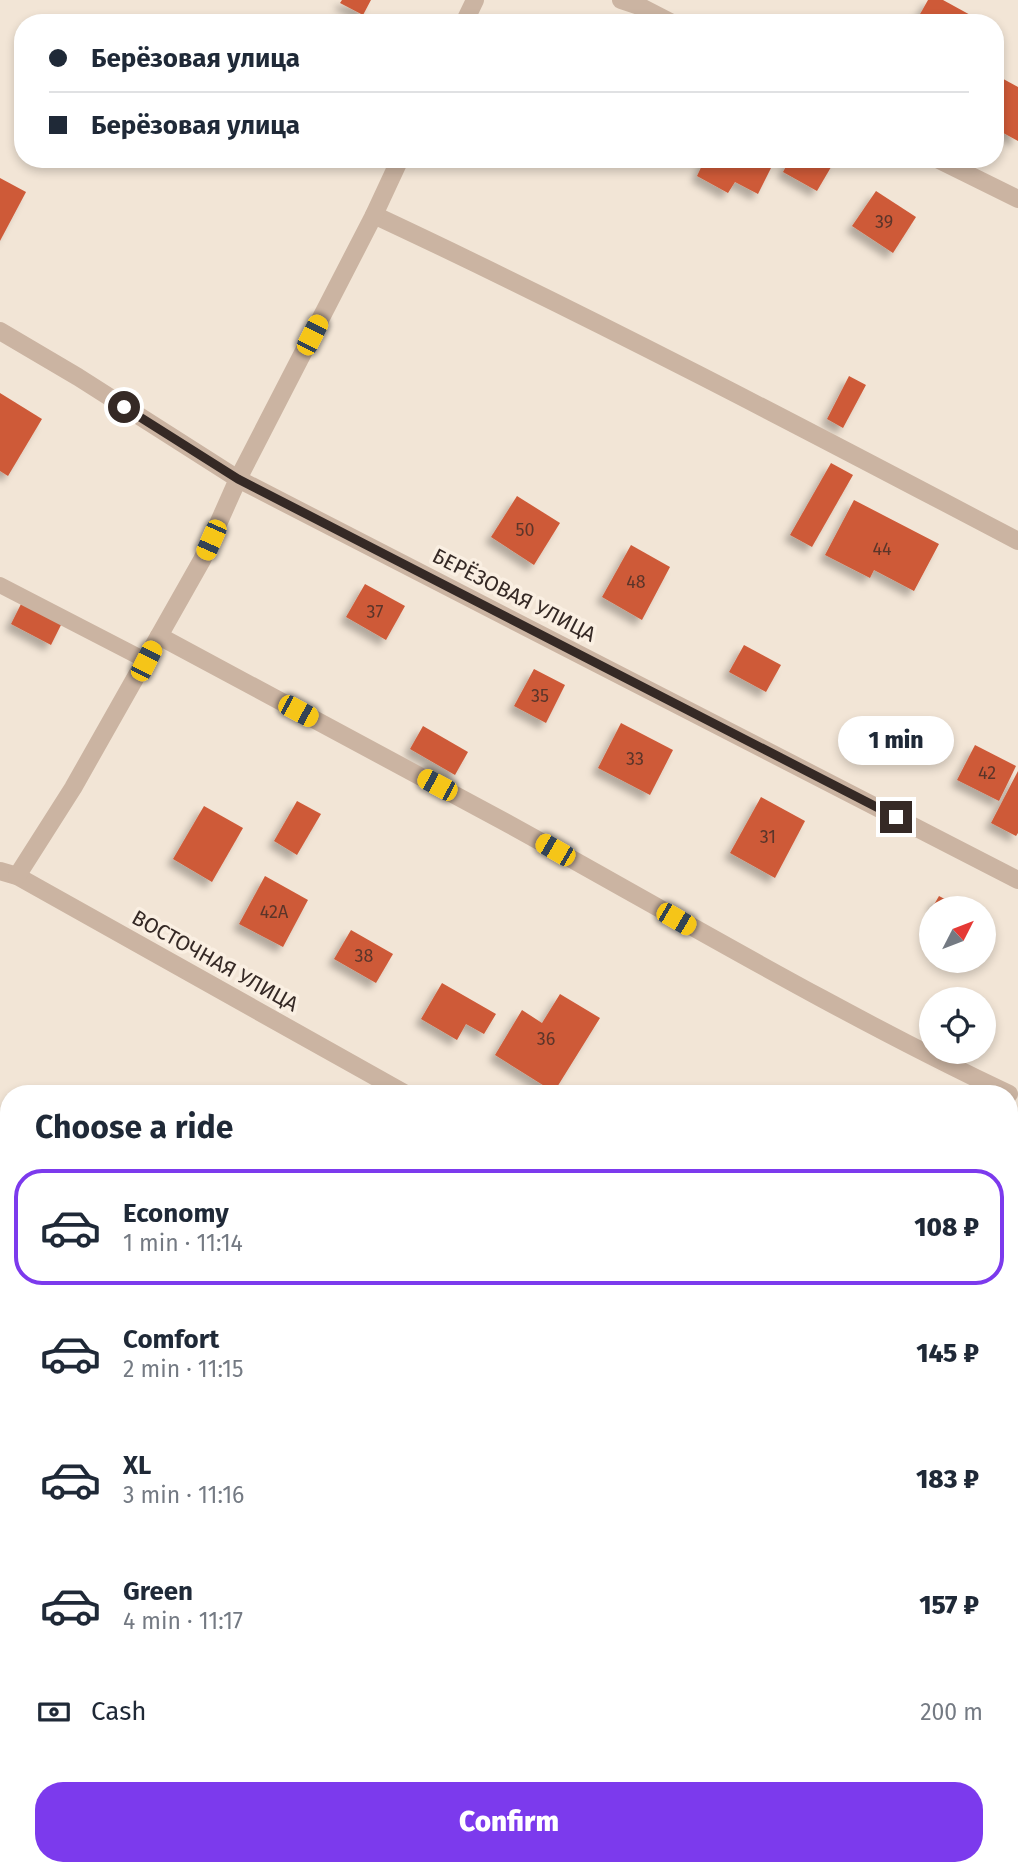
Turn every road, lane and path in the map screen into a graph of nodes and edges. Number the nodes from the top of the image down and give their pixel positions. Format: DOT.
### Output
graph roads {
  1 [pos="621,0"];
  2 [pos="655,14"];
  3 [pos="396,168"];
  4 [pos="955,168"];
  5 [pos="1018,199"];
  6 [pos="374,215"];
  7 [pos="0,331"];
  8 [pos="238,479"];
  9 [pos="1018,541"];
  10 [pos="0,585"];
  11 [pos="159,636"];
  12 [pos="146,661"];
  13 [pos="8,874"];
  14 [pos="1018,880"];
  15 [pos="390,1085"];
  16 [pos="990,1085"];
  1 -- 2 [label="street"];
  3 -- 6 [label="street"];
  4 -- 5 [label="street"];
  6 -- 8 [label="street"];
  6 -- 9 [label="street"];
  7 -- 8 [label="street, БЕРЁЗОВАЯ УЛИЦА"];
  8 -- 11 [label="street"];
  8 -- 14 [label="street, БЕРЁЗОВАЯ УЛИЦА"];
  10 -- 12 [label="lane"];
  11 -- 12 [label="street"];
  11 -- 16 [label="street"];
  12 -- 13 [label="street"];
  13 -- 15 [label="street, ВОСТОЧНАЯ УЛИЦА"];
}
